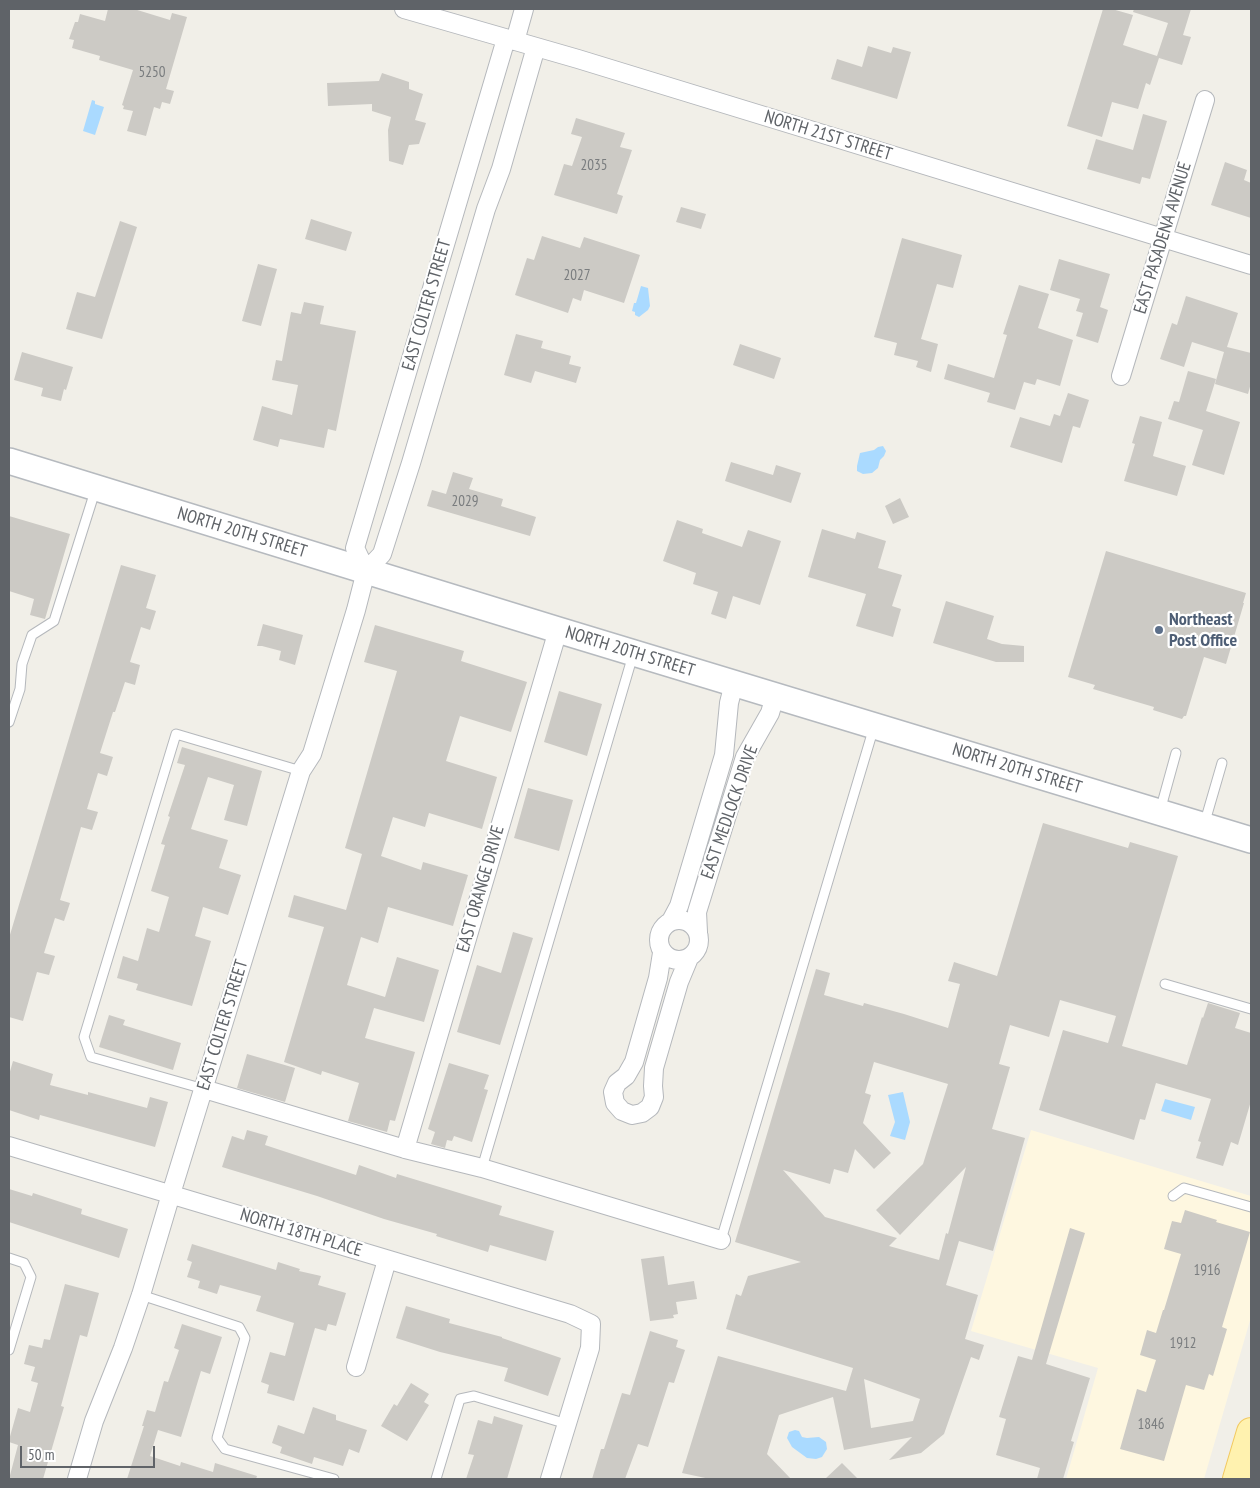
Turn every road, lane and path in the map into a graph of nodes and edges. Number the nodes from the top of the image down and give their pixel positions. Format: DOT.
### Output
graph roads {
  1 [pos="404,9"];
  2 [pos="524,9"];
  3 [pos="511,40"];
  4 [pos="536,47"];
  5 [pos="1205,100"];
  6 [pos="1163,238"];
  7 [pos="1251,265"];
  8 [pos="1121,376"];
  9 [pos="9,462"];
  10 [pos="96,488"];
  11 [pos="366,571"];
  12 [pos="558,630"];
  13 [pos="634,653"];
  14 [pos="734,683"];
  15 [pos="775,696"];
  16 [pos="9,722"];
  17 [pos="874,726"];
  18 [pos="1176,753"];
  19 [pos="1222,763"];
  20 [pos="301,771"];
  21 [pos="1160,812"];
  22 [pos="1204,825"];
  23 [pos="1251,840"];
  24 [pos="671,921"];
  25 [pos="698,932"];
  26 [pos="662,953"];
  27 [pos="689,958"];
  28 [pos="1165,984"];
  29 [pos="1251,1009"];
  30 [pos="204,1089"];
  31 [pos="9,1146"];
  32 [pos="405,1149"];
  33 [pos="482,1168"];
  34 [pos="171,1194"];
  35 [pos="1173,1196"];
  36 [pos="1251,1207"];
  37 [pos="721,1240"];
  38 [pos="9,1258"];
  39 [pos="387,1260"];
  40 [pos="141,1295"];
  41 [pos="9,1350"];
  42 [pos="356,1367"];
  43 [pos="567,1424"];
  44 [pos="1251,1432"];
  45 [pos="77,1479"];
  46 [pos="334,1479"];
  47 [pos="436,1479"];
  48 [pos="550,1479"];
  49 [pos="1237,1479"];
  1 -- 3 [label="street, NORTH 21ST STREET"];
  2 -- 3 [label="street, EAST COLTER STREET"];
  3 -- 4 [label="street, NORTH 21ST STREET"];
  3 -- 11 [label="street, EAST COLTER STREET"];
  4 -- 6 [label="street, NORTH 21ST STREET"];
  4 -- 11 [label="street, EAST COLTER STREET"];
  5 -- 6 [label="street, EAST PASADENA AVENUE"];
  6 -- 7 [label="street, NORTH 21ST STREET"];
  6 -- 8 [label="street, EAST PASADENA AVENUE"];
  9 -- 10 [label="street, NORTH 20TH STREET"];
  10 -- 11 [label="street, NORTH 20TH STREET"];
  10 -- 16 [label="lane"];
  11 -- 12 [label="street, NORTH 20TH STREET"];
  11 -- 20 [label="street, EAST COLTER STREET"];
  12 -- 13 [label="street, NORTH 20TH STREET"];
  12 -- 32 [label="street, EAST ORANGE DRIVE"];
  13 -- 14 [label="street, NORTH 20TH STREET"];
  13 -- 33 [label="lane"];
  14 -- 15 [label="street, NORTH 20TH STREET"];
  14 -- 24 [label="street, EAST MEDLOCK DRIVE"];
  15 -- 17 [label="street, NORTH 20TH STREET"];
  15 -- 25 [label="street, EAST MEDLOCK DRIVE"];
  17 -- 21 [label="street, NORTH 20TH STREET"];
  17 -- 37 [label="lane"];
  18 -- 21 [label="lane"];
  19 -- 22 [label="lane"];
  20 -- 30 [label="street, EAST COLTER STREET"];
  20 -- 30 [label="lane"];
  21 -- 22 [label="street, NORTH 20TH STREET"];
  22 -- 23 [label="street, NORTH 20TH STREET"];
  24 -- 25 [label="street"];
  24 -- 26 [label="street, EAST MEDLOCK DRIVE"];
  25 -- 27 [label="street, EAST MEDLOCK DRIVE"];
  26 -- 27 [label="street"];
  26 -- 27 [label="street, EAST MEDLOCK DRIVE"];
  28 -- 29 [label="lane"];
  30 -- 32 [label="street"];
  30 -- 34 [label="street, EAST COLTER STREET"];
  31 -- 34 [label="street, NORTH 18TH PLACE"];
  32 -- 33 [label="street"];
  33 -- 37 [label="street"];
  34 -- 39 [label="street, NORTH 18TH PLACE"];
  34 -- 40 [label="street, EAST COLTER STREET"];
  35 -- 36 [label="lane"];
  38 -- 41 [label="lane"];
  39 -- 42 [label="street"];
  39 -- 43 [label="street, NORTH 18TH PLACE"];
  40 -- 45 [label="street, EAST COLTER STREET"];
  40 -- 46 [label="lane"];
  43 -- 47 [label="lane"];
  43 -- 48 [label="street"];
  44 -- 49 [label="main road"];
}
